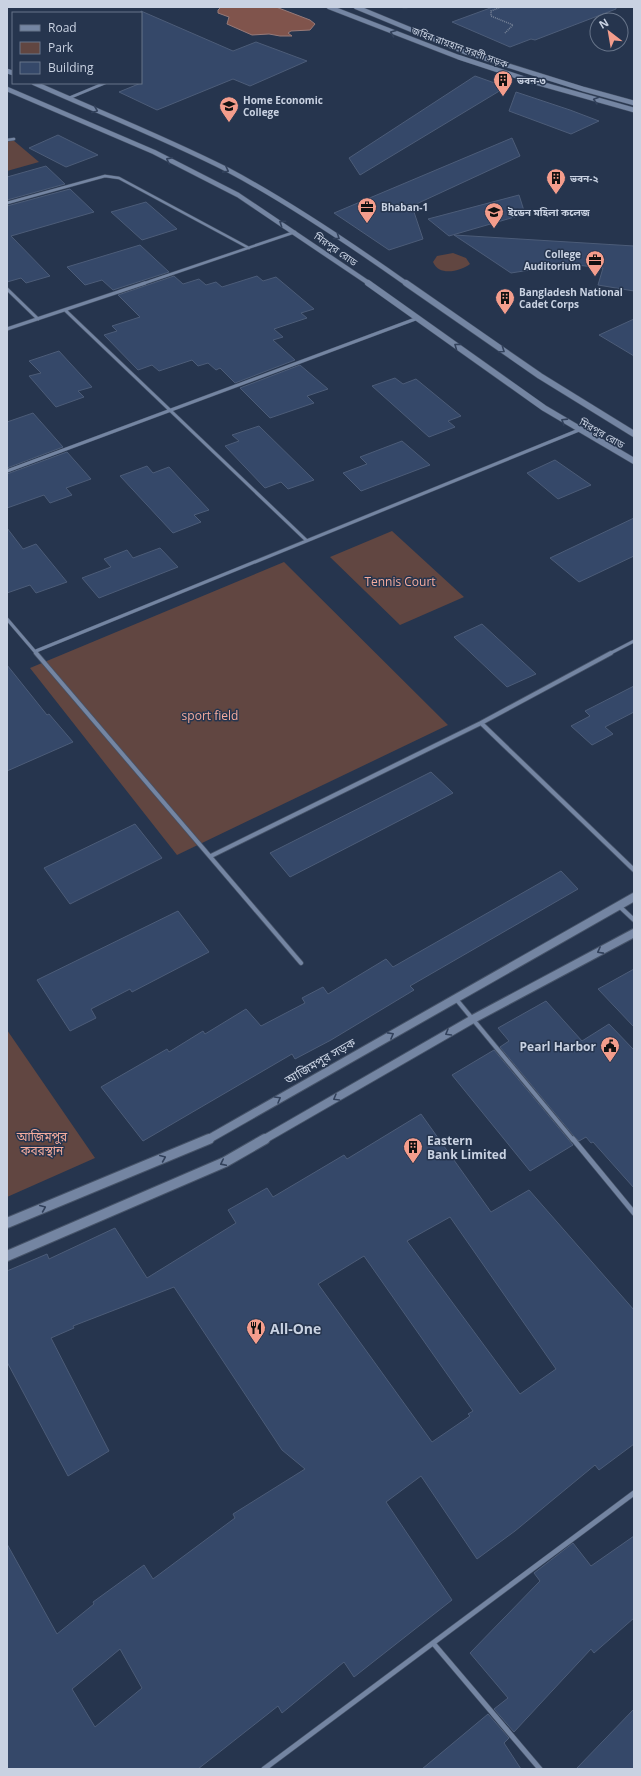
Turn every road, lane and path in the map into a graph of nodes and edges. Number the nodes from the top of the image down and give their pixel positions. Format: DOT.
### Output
graph roads {
  1 [pos="329,7"];
  2 [pos="356,7"];
  3 [pos="403,7"];
  4 [pos="407,7"];
  5 [pos="500,7"];
  6 [pos="505,33"];
  7 [pos="36,84"];
  8 [pos="103,84"];
  9 [pos="7,89"];
  10 [pos="69,98"];
  11 [pos="634,103"];
  12 [pos="634,110"];
  13 [pos="14,139"];
  14 [pos="7,140"];
  15 [pos="7,203"];
  16 [pos="296,232"];
  17 [pos="249,248"];
  18 [pos="7,289"];
  19 [pos="65,310"];
  20 [pos="418,318"];
  21 [pos="38,319"];
  22 [pos="7,329"];
  23 [pos="170,410"];
  24 [pos="579,430"];
  25 [pos="634,434"];
  26 [pos="634,461"];
  27 [pos="7,471"];
  28 [pos="306,540"];
  29 [pos="7,619"];
  30 [pos="634,641"];
  31 [pos="36,651"];
  32 [pos="481,723"];
  33 [pos="211,856"];
  34 [pos="634,870"];
  35 [pos="634,897"];
  36 [pos="618,905"];
  37 [pos="634,920"];
  38 [pos="634,933"];
  39 [pos="301,963"];
  40 [pos="456,998"];
  41 [pos="473,1019"];
  42 [pos="634,1213"];
  43 [pos="7,1223"];
  44 [pos="7,1256"];
  45 [pos="634,1493"];
  46 [pos="433,1643"];
  47 [pos="264,1769"];
  48 [pos="540,1769"];
  12 -- 1 [label="main road, জহির রায়হান সরণী সড়ক, one-way"];
  2 -- 11 [label="main road"];
  3 -- 4 [label="lane"];
  5 -- 6 [label="path"];
  7 -- 10 [label="main road, মিরপুর রোড"];
  8 -- 10 [label="street"];
  16 -- 9 [label="main road, মিরপুর রোড, one-way"];
  10 -- 25 [label="main road, মিরপুর রোড, one-way"];
  13 -- 14 [label="street"];
  15 -- 17 [label="street"];
  16 -- 17 [label="street"];
  16 -- 20 [label="main road, মিরপুর রোড"];
  17 -- 19 [label="street"];
  18 -- 21 [label="street"];
  19 -- 21 [label="street"];
  19 -- 23 [label="street"];
  20 -- 23 [label="street"];
  24 -- 20 [label="main road, মিরপুর রোড, one-way"];
  21 -- 22 [label="street"];
  23 -- 27 [label="street"];
  23 -- 28 [label="street"];
  24 -- 26 [label="main road, মিরপুর রোড"];
  24 -- 28 [label="street"];
  28 -- 31 [label="street"];
  29 -- 31 [label="street"];
  30 -- 32 [label="street"];
  31 -- 33 [label="street"];
  32 -- 33 [label="street"];
  32 -- 34 [label="street"];
  33 -- 39 [label="street"];
  35 -- 36 [label="main road, আজিমপুর সড়ক"];
  36 -- 37 [label="street"];
  36 -- 40 [label="main road, আজিমপুর সড়ক"];
  38 -- 41 [label="main road, one-way"];
  40 -- 41 [label="street"];
  43 -- 40 [label="main road, আজিমপুর সড়ক, one-way"];
  41 -- 42 [label="street"];
  41 -- 44 [label="main road, one-way"];
  45 -- 46 [label="street"];
  46 -- 47 [label="street"];
  46 -- 48 [label="street"];
}
